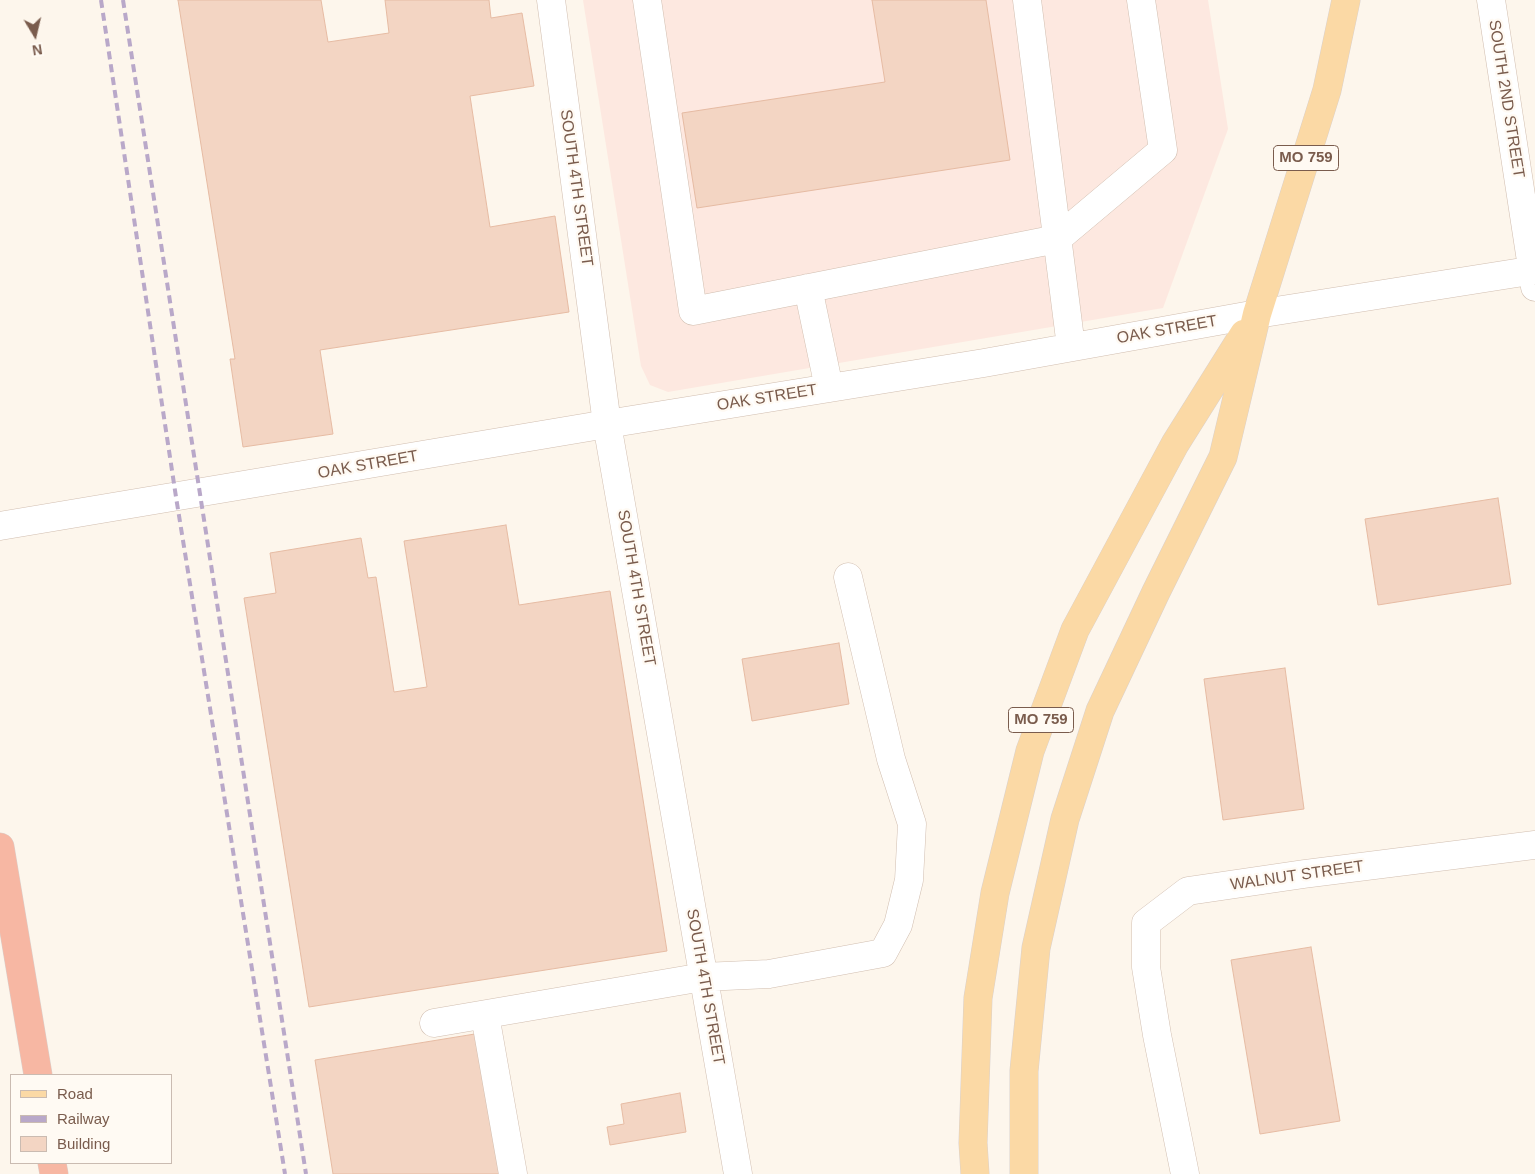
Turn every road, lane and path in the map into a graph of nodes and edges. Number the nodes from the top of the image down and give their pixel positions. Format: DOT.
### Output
graph roads {
  1 [pos="551,0"];
  2 [pos="647,0"];
  3 [pos="1027,0"];
  4 [pos="1141,0"];
  5 [pos="1346,0"];
  6 [pos="1491,0"];
  7 [pos="1057,239"];
  8 [pos="1534,276"];
  9 [pos="808,288"];
  10 [pos="1257,314"];
  11 [pos="1071,347"];
  12 [pos="829,388"];
  13 [pos="607,424"];
  14 [pos="0,526"];
  15 [pos="848,576"];
  16 [pos="1535,845"];
  17 [pos="0,847"];
  18 [pos="703,977"];
  19 [pos="485,1015"];
  20 [pos="434,1023"];
  21 [pos="38,1074"];
  22 [pos="513,1174"];
  23 [pos="738,1174"];
  24 [pos="975,1174"];
  25 [pos="1024,1174"];
  26 [pos="1185,1174"];
  1 -- 13 [label="street, SOUTH 4TH STREET"];
  2 -- 9 [label="street"];
  3 -- 7 [label="street"];
  4 -- 7 [label="street"];
  5 -- 10 [label="main road, MO 759"];
  6 -- 8 [label="street, SOUTH 2ND STREET"];
  7 -- 9 [label="street"];
  7 -- 11 [label="street"];
  8 -- 10 [label="street, OAK STREET"];
  9 -- 12 [label="street"];
  10 -- 11 [label="street, OAK STREET"];
  10 -- 24 [label="main road, MO 759"];
  10 -- 25 [label="main road, MO 759"];
  11 -- 12 [label="street, OAK STREET"];
  12 -- 13 [label="street, OAK STREET"];
  13 -- 14 [label="street, OAK STREET"];
  13 -- 18 [label="street, SOUTH 4TH STREET"];
  15 -- 18 [label="street"];
  16 -- 26 [label="street, WALNUT STREET"];
  17 -- 21 [label="highway"];
  18 -- 19 [label="street"];
  18 -- 23 [label="street, SOUTH 4TH STREET"];
  19 -- 20 [label="street"];
  19 -- 22 [label="street"];
}
